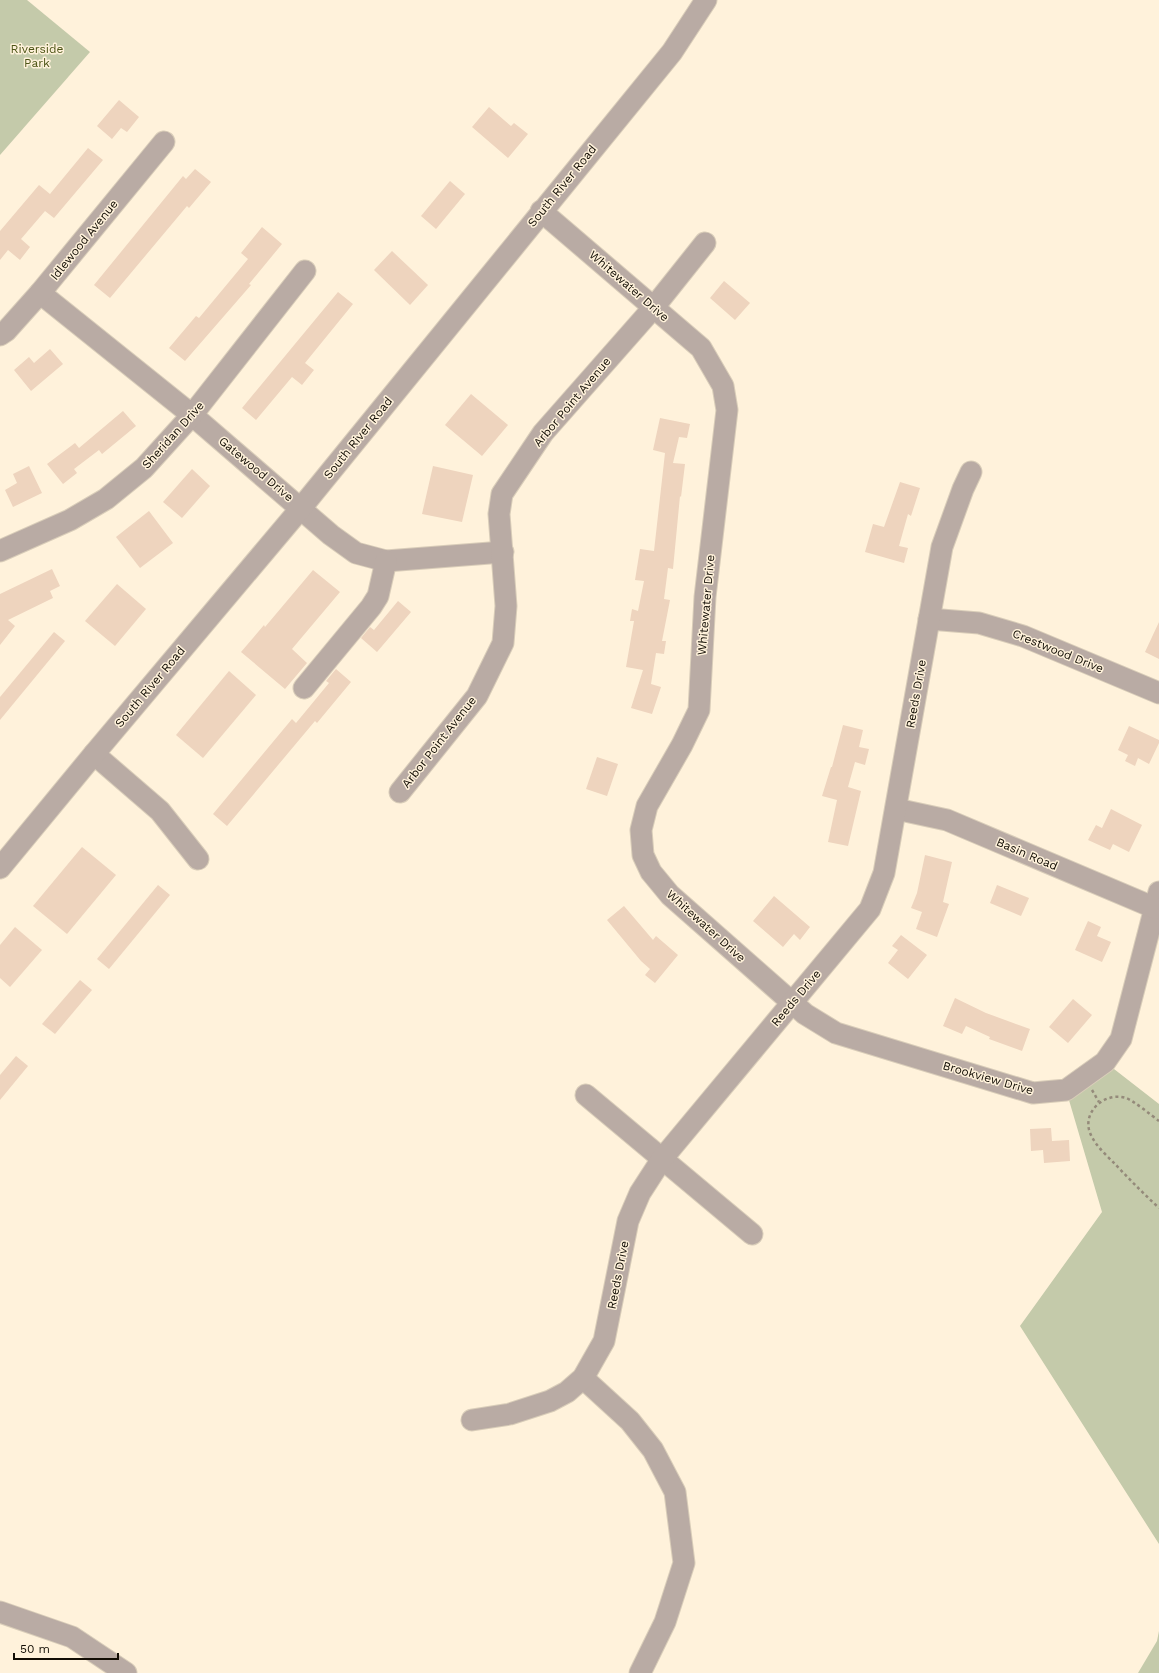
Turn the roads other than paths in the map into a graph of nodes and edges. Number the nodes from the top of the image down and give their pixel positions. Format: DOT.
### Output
graph roads {
  1 [pos="706,0"];
  2 [pos="164,142"];
  3 [pos="542,211"];
  4 [pos="705,243"];
  5 [pos="305,271"];
  6 [pos="40,293"];
  7 [pos="654,307"];
  8 [pos="0,335"];
  9 [pos="192,415"];
  10 [pos="971,472"];
  11 [pos="301,508"];
  12 [pos="0,551"];
  13 [pos="503,552"];
  14 [pos="386,561"];
  15 [pos="929,619"];
  16 [pos="304,688"];
  17 [pos="1159,693"];
  18 [pos="94,754"];
  19 [pos="400,792"];
  20 [pos="896,808"];
  21 [pos="198,859"];
  22 [pos="0,868"];
  23 [pos="1157,900"];
  24 [pos="792,1003"];
  25 [pos="586,1095"];
  26 [pos="662,1159"];
  27 [pos="752,1234"];
  28 [pos="583,1378"];
  29 [pos="472,1420"];
  30 [pos="0,1612"];
  31 [pos="126,1673"];
  32 [pos="640,1673"];
  1 -- 3 [label="street, South River Road"];
  2 -- 6 [label="street, Idlewood Avenue"];
  3 -- 7 [label="street, Whitewater Drive"];
  3 -- 11 [label="street, South River Road"];
  4 -- 7 [label="street, Arbor Point Avenue"];
  5 -- 9 [label="street, Sheridan Drive"];
  6 -- 8 [label="street, Idlewood Avenue"];
  6 -- 9 [label="street, Gatewood Drive"];
  7 -- 13 [label="street, Arbor Point Avenue"];
  7 -- 24 [label="street, Whitewater Drive"];
  9 -- 11 [label="street, Gatewood Drive"];
  9 -- 12 [label="street, Sheridan Drive"];
  10 -- 15 [label="street, Reeds Drive"];
  11 -- 14 [label="street, Gatewood Drive"];
  11 -- 18 [label="street, South River Road"];
  13 -- 14 [label="street, Gatewood Drive"];
  13 -- 19 [label="street, Arbor Point Avenue"];
  14 -- 16 [label="street"];
  15 -- 17 [label="street, Crestwood Drive"];
  15 -- 20 [label="street, Reeds Drive"];
  18 -- 21 [label="street"];
  18 -- 22 [label="street, South River Road"];
  20 -- 23 [label="street, Basin Road"];
  20 -- 24 [label="street, Reeds Drive"];
  23 -- 24 [label="street, Brookview Drive"];
  24 -- 26 [label="street, Reeds Drive"];
  25 -- 26 [label="street"];
  26 -- 27 [label="street"];
  26 -- 28 [label="street, Reeds Drive"];
  28 -- 29 [label="street, Reeds Drive"];
  28 -- 32 [label="street"];
  30 -- 31 [label="street"];
}
